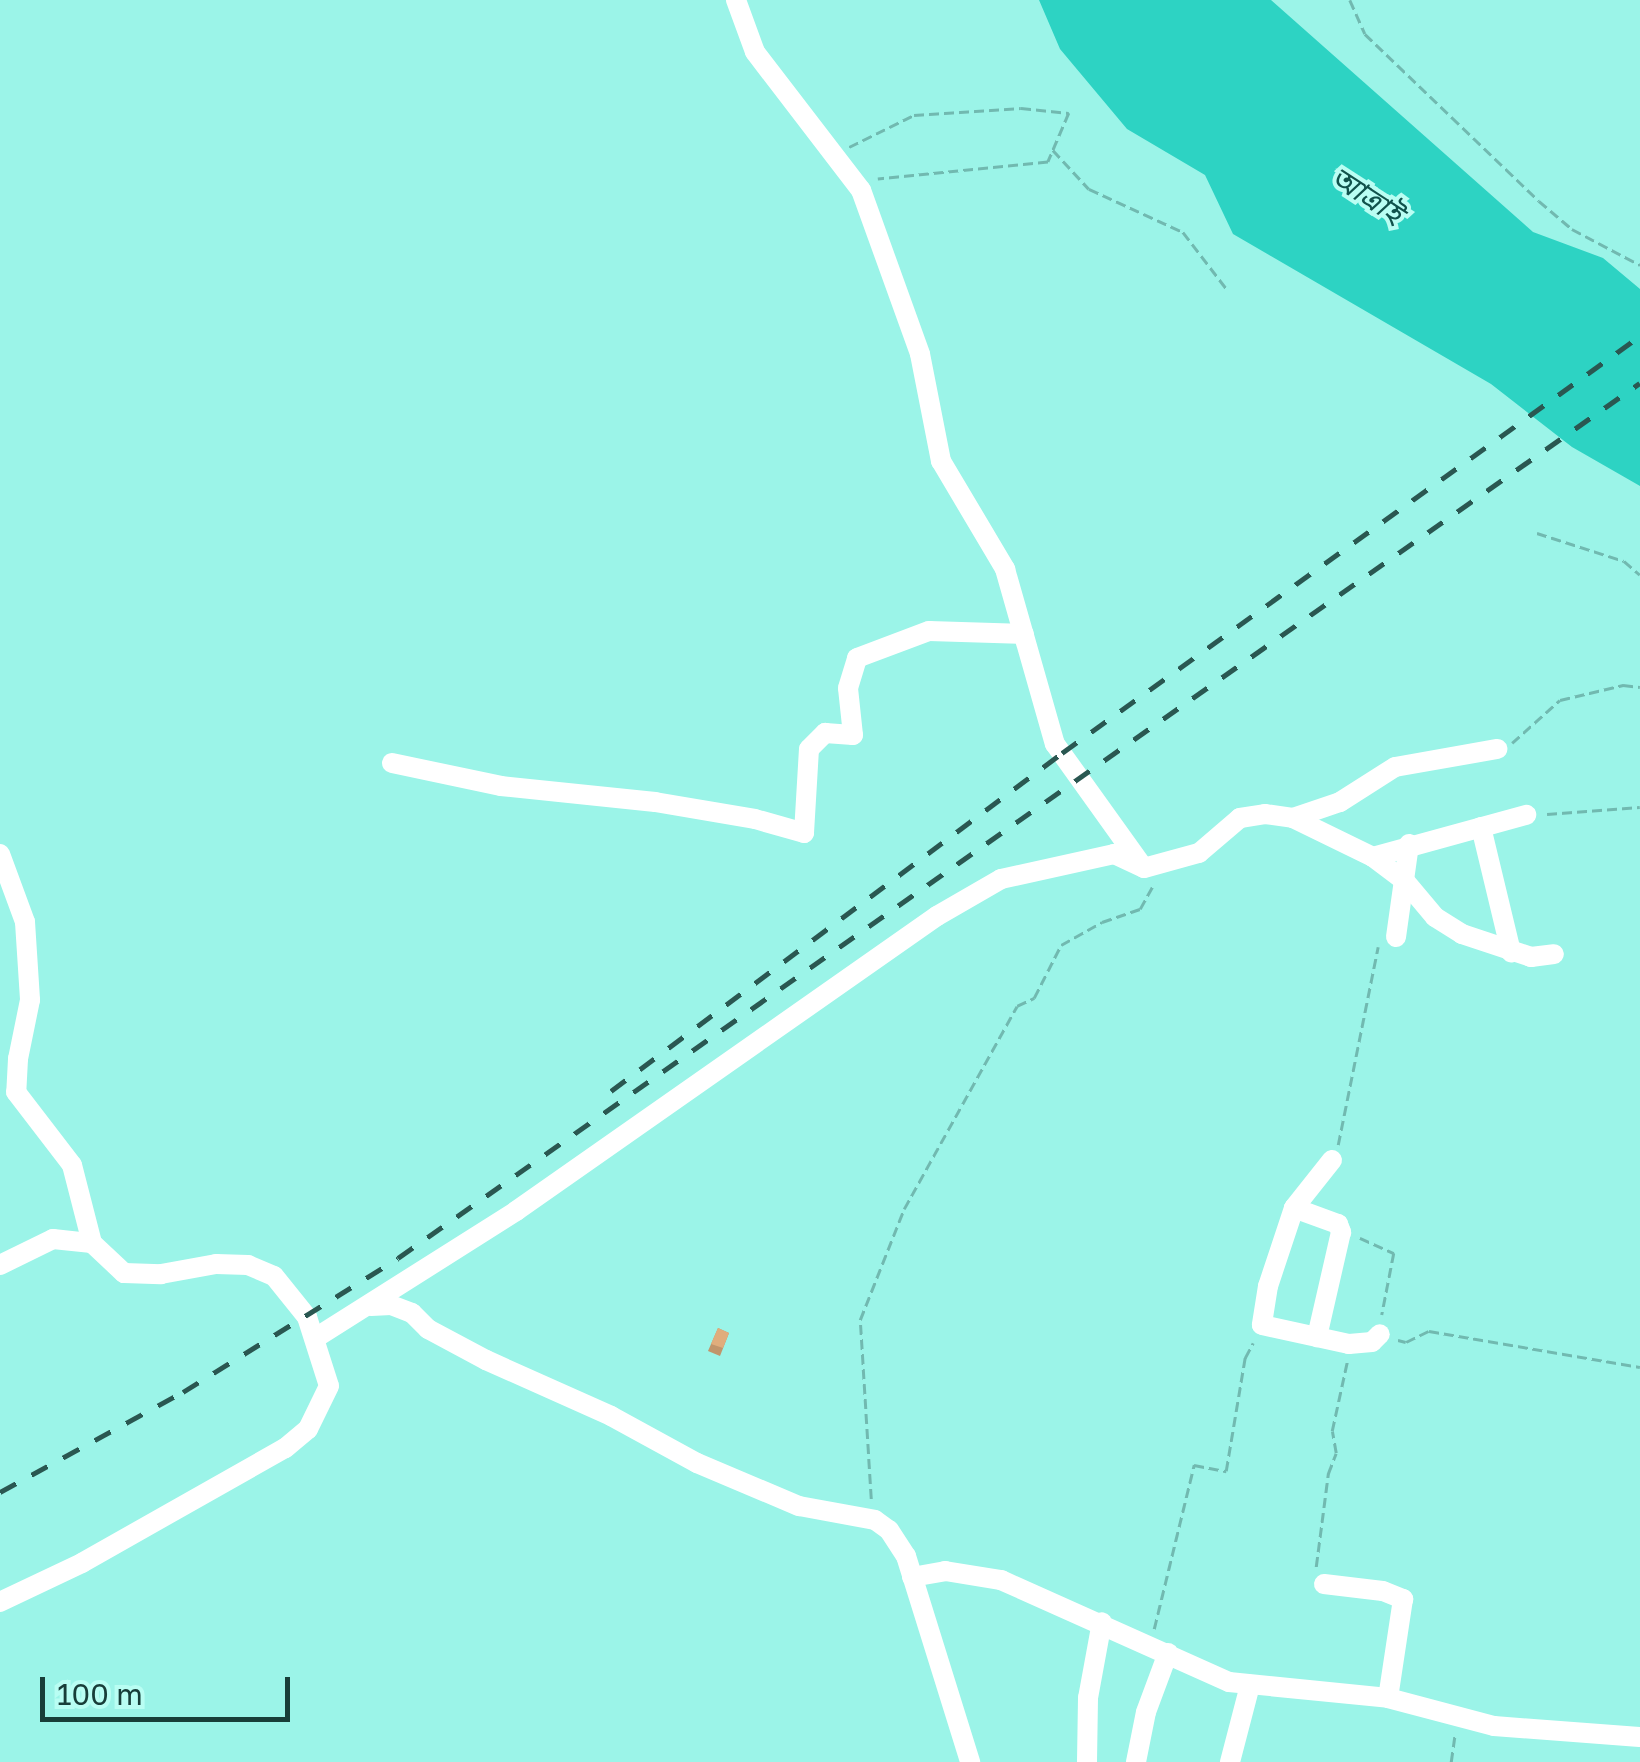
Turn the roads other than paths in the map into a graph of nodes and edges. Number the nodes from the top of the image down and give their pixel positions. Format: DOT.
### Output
graph roads {
  1 [pos="736,0"];
  2 [pos="1024,634"];
  3 [pos="1497,749"];
  4 [pos="392,763"];
  5 [pos="1526,815"];
  6 [pos="1292,818"];
  7 [pos="1481,826"];
  8 [pos="1409,844"];
  9 [pos="0,854"];
  10 [pos="1374,857"];
  11 [pos="1144,868"];
  12 [pos="1404,880"];
  13 [pos="1396,937"];
  14 [pos="1512,952"];
  15 [pos="1554,954"];
  16 [pos="1332,1160"];
  17 [pos="1294,1208"];
  18 [pos="92,1243"];
  19 [pos="0,1265"];
  20 [pos="371,1306"];
  21 [pos="1380,1334"];
  22 [pos="317,1337"];
  23 [pos="1317,1337"];
  24 [pos="912,1576"];
  25 [pos="1325,1578"];
  26 [pos="0,1602"];
  27 [pos="1102,1622"];
  28 [pos="1159,1649"];
  29 [pos="1250,1685"];
  30 [pos="1388,1698"];
  31 [pos="1640,1736"];
  32 [pos="970,1762"];
  33 [pos="1087,1762"];
  34 [pos="1136,1762"];
  35 [pos="1230,1762"];
  1 -- 2 [label="street"];
  2 -- 4 [label="street"];
  2 -- 11 [label="street"];
  3 -- 6 [label="street"];
  5 -- 7 [label="street"];
  6 -- 10 [label="street"];
  6 -- 11 [label="street"];
  7 -- 8 [label="street"];
  7 -- 14 [label="street"];
  8 -- 10 [label="street"];
  8 -- 12 [label="street"];
  9 -- 18 [label="street"];
  10 -- 12 [label="street"];
  11 -- 20 [label="street"];
  12 -- 13 [label="street"];
  12 -- 14 [label="street"];
  14 -- 15 [label="street"];
  16 -- 17 [label="street"];
  17 -- 23 [label="street"];
  17 -- 23 [label="street"];
  18 -- 19 [label="street"];
  18 -- 22 [label="street"];
  20 -- 22 [label="street"];
  20 -- 24 [label="street"];
  21 -- 23 [label="street"];
  22 -- 26 [label="street"];
  24 -- 27 [label="street"];
  24 -- 32 [label="street"];
  25 -- 30 [label="street"];
  27 -- 28 [label="street"];
  27 -- 33 [label="street"];
  28 -- 29 [label="street"];
  28 -- 34 [label="street"];
  29 -- 30 [label="street"];
  29 -- 35 [label="street"];
  30 -- 31 [label="street"];
}
